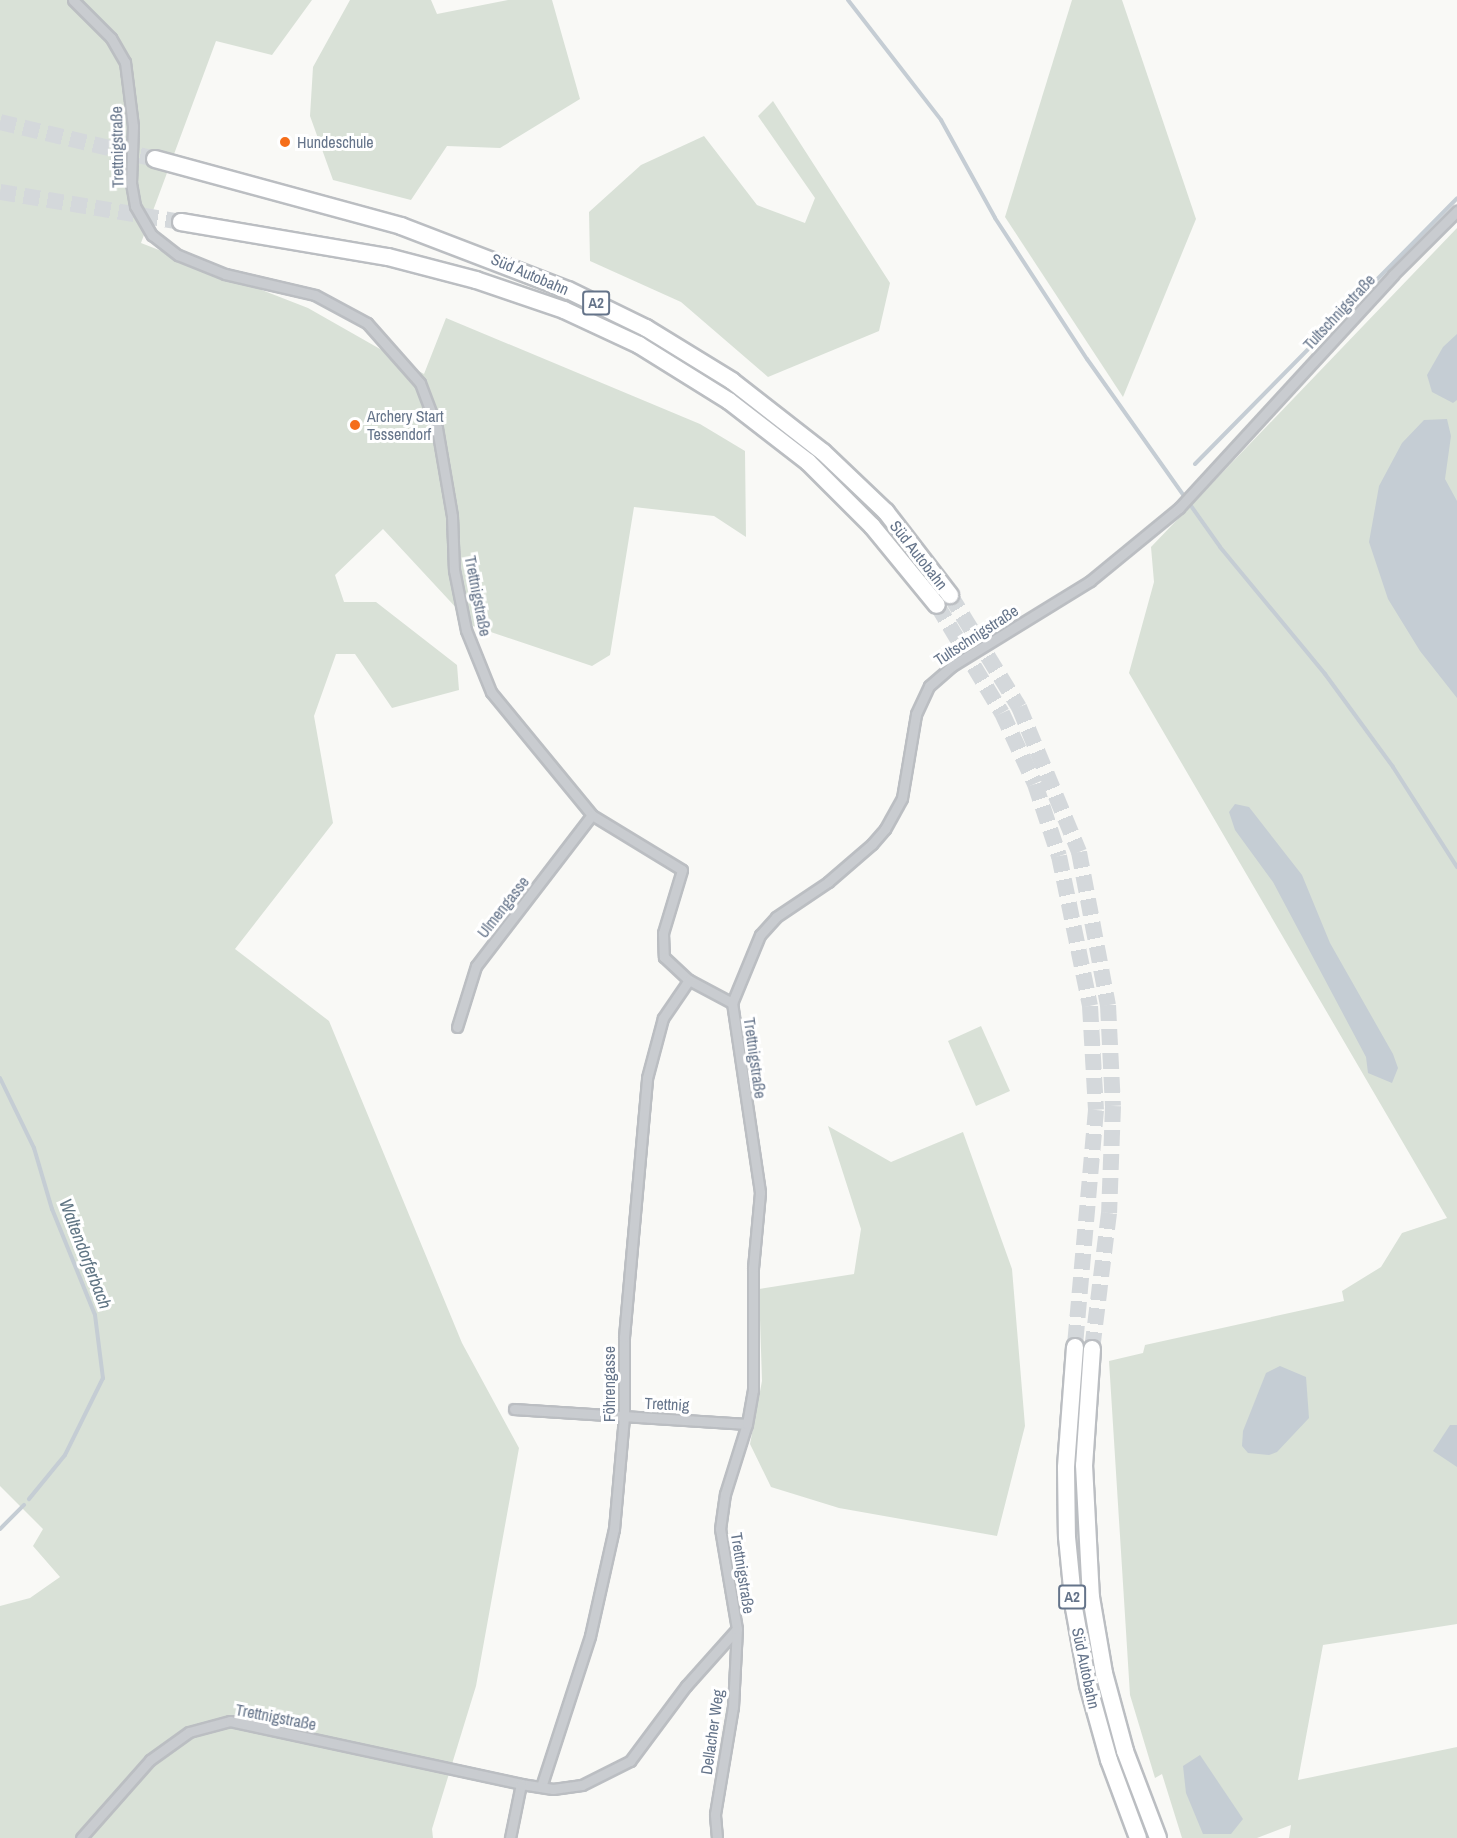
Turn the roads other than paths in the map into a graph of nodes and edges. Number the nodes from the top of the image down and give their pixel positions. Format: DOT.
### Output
graph roads {
  1 [pos="73,0"];
  2 [pos="155,159"];
  3 [pos="1457,211"];
  4 [pos="181,222"];
  5 [pos="592,815"];
  6 [pos="689,980"];
  7 [pos="732,1003"];
  8 [pos="457,1027"];
  9 [pos="514,1409"];
  10 [pos="624,1417"];
  11 [pos="747,1424"];
  12 [pos="737,1629"];
  13 [pos="521,1784"];
  14 [pos="541,1787"];
  15 [pos="81,1838"];
  16 [pos="510,1838"];
  17 [pos="717,1838"];
  18 [pos="1138,1838"];
  19 [pos="1158,1838"];
  1 -- 5 [label="street, Trettnigstraße"];
  2 -- 4 [label="highway, Süd Autobahn / A2"];
  3 -- 7 [label="street, Tultschnigstraße"];
  5 -- 6 [label="street, Trettnigstraße"];
  5 -- 8 [label="street, Ulmengasse"];
  6 -- 7 [label="street, Trettnigstraße"];
  6 -- 10 [label="street, Föhrengasse"];
  7 -- 11 [label="street, Trettnigstraße"];
  9 -- 10 [label="street, Trettnig"];
  10 -- 11 [label="street, Trettnig"];
  10 -- 14 [label="street, Föhrengasse"];
  11 -- 12 [label="street, Trettnigstraße"];
  12 -- 14 [label="street, Trettnigstraße"];
  12 -- 17 [label="street, Dellacher Weg"];
  13 -- 14 [label="street, Trettnigstraße"];
  13 -- 15 [label="street, Trettnigstraße"];
  13 -- 16 [label="street"];
  18 -- 19 [label="highway, Süd Autobahn / A2"];
}
